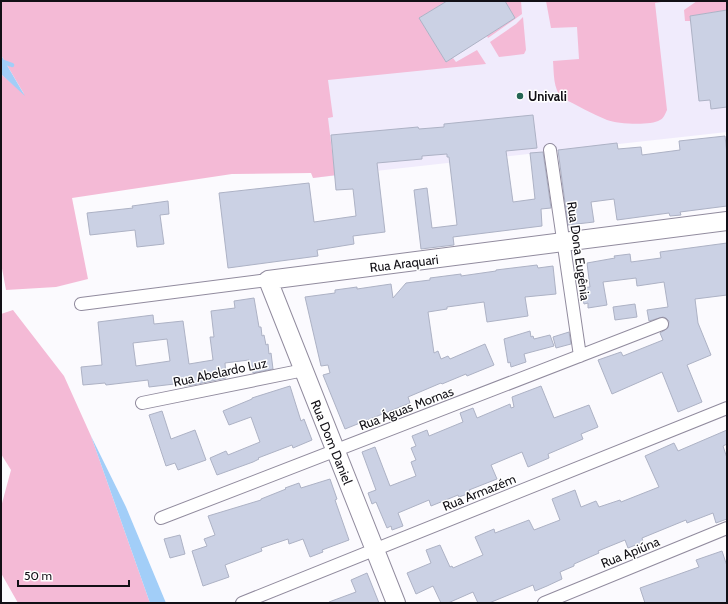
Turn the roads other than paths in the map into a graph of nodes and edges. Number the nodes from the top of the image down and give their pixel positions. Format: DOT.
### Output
graph roads {
  1 [pos="550,150"];
  2 [pos="727,222"];
  3 [pos="564,242"];
  4 [pos="268,280"];
  5 [pos="81,304"];
  6 [pos="662,324"];
  7 [pos="580,356"];
  8 [pos="304,370"];
  9 [pos="142,403"];
  10 [pos="727,408"];
  11 [pos="336,451"];
  12 [pos="161,518"];
  13 [pos="727,528"];
  14 [pos="375,550"];
  15 [pos="242,603"];
  16 [pos="396,603"];
  17 [pos="544,603"];
  1 -- 3 [label="street, Rua Dona Eugênia"];
  2 -- 3 [label="street, Rua Araquari"];
  3 -- 4 [label="street, Rua Araquari"];
  3 -- 7 [label="street, Rua Dona Eugênia"];
  4 -- 5 [label="street, Rua Araquari"];
  4 -- 8 [label="street, Rua Dom Daniel"];
  6 -- 7 [label="street, Rua Águas Mornas"];
  7 -- 11 [label="street, Rua Águas Mornas"];
  8 -- 9 [label="street, Rua Abelardo Luz"];
  8 -- 11 [label="street, Rua Dom Daniel"];
  10 -- 14 [label="street, Rua Armazém"];
  11 -- 12 [label="street, Rua Águas Mornas"];
  11 -- 14 [label="street, Rua Dom Daniel"];
  13 -- 17 [label="street, Rua Apiúna"];
  14 -- 15 [label="street, Rua Armazém"];
  14 -- 16 [label="street, Rua Dom Daniel"];
}
